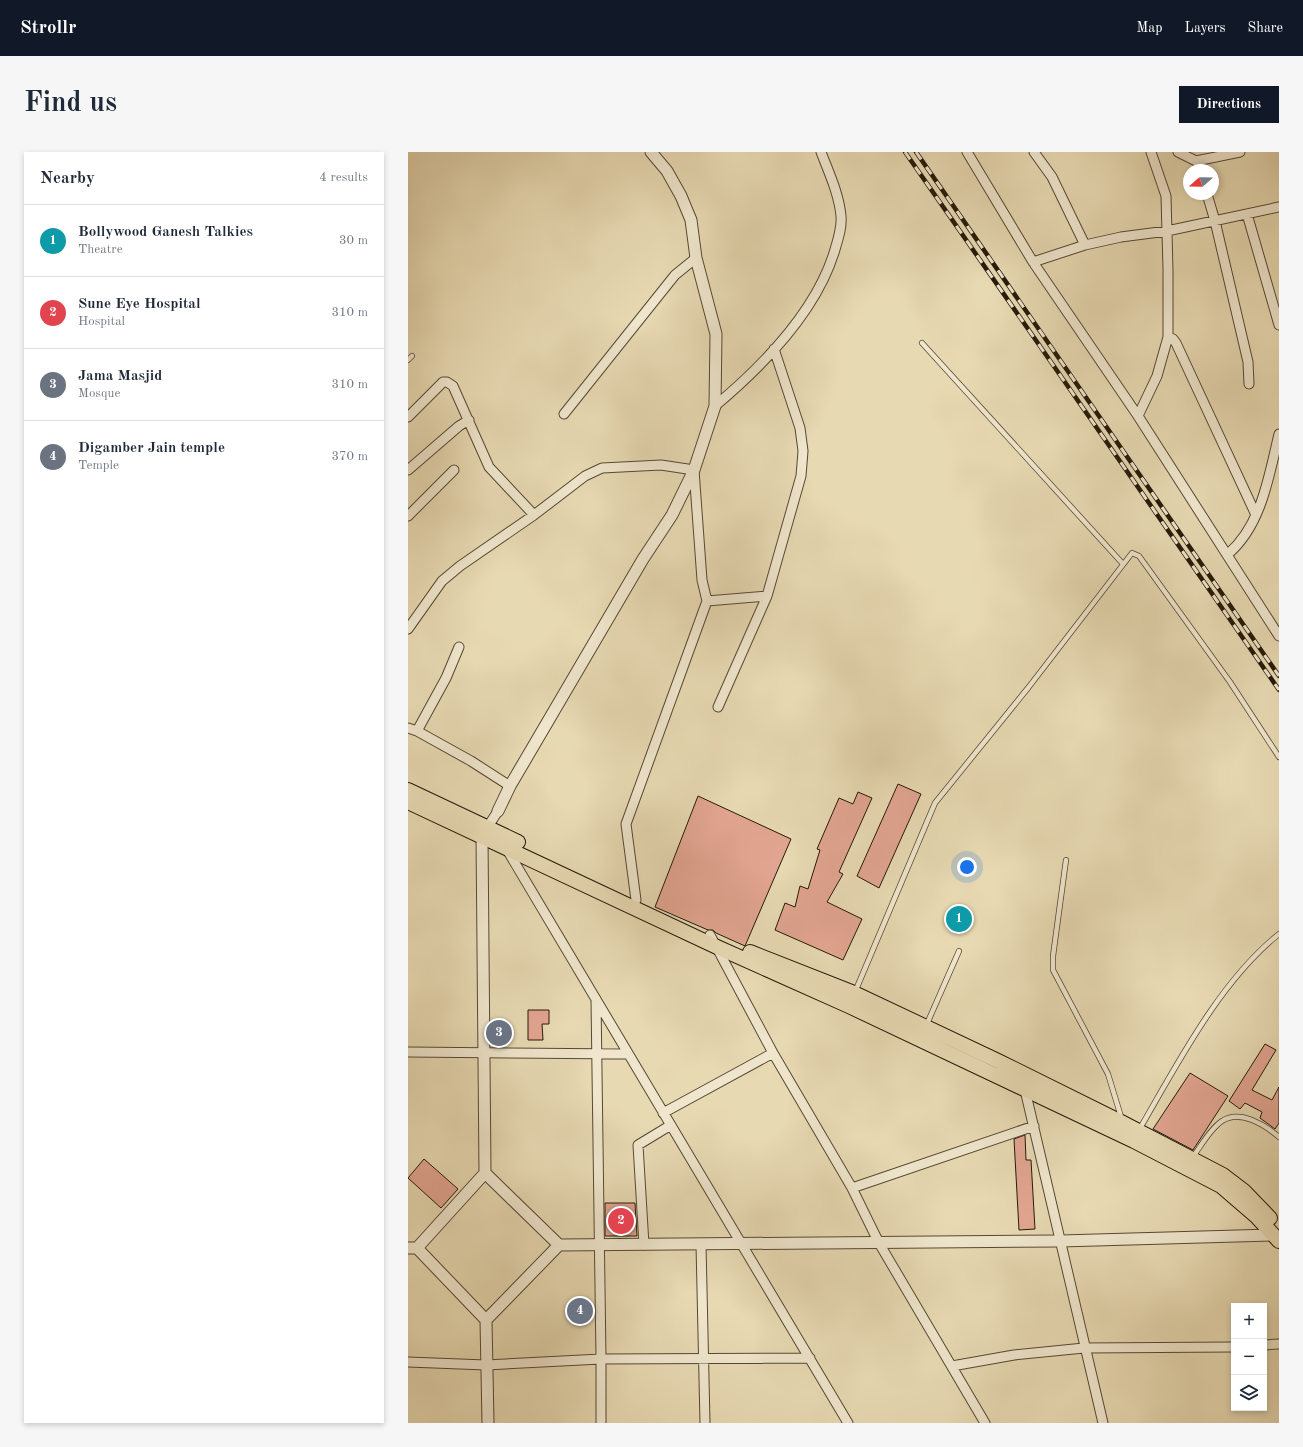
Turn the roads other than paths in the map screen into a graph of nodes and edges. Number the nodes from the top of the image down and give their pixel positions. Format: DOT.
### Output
graph roads {
  1 [pos="651,152"];
  2 [pos="821,152"];
  3 [pos="966,152"];
  4 [pos="1034,152"];
  5 [pos="1151,152"];
  6 [pos="1178,152"];
  7 [pos="1240,152"];
  8 [pos="1196,161"];
  9 [pos="1197,164"];
  10 [pos="1209,200"];
  11 [pos="1279,207"];
  12 [pos="1247,214"];
  13 [pos="1215,221"];
  14 [pos="1167,231"];
  15 [pos="1085,246"];
  16 [pos="696,258"];
  17 [pos="1032,262"];
  18 [pos="1279,325"];
  19 [pos="1168,338"];
  20 [pos="922,343"];
  21 [pos="774,350"];
  22 [pos="412,356"];
  23 [pos="408,360"];
  24 [pos="1249,384"];
  25 [pos="715,406"];
  26 [pos="564,414"];
  27 [pos="1138,416"];
  28 [pos="408,417"];
  29 [pos="469,420"];
  30 [pos="1279,434"];
  31 [pos="408,470"];
  32 [pos="454,470"];
  33 [pos="694,470"];
  34 [pos="534,515"];
  35 [pos="1256,515"];
  36 [pos="408,516"];
  37 [pos="1228,554"];
  38 [pos="1123,564"];
  39 [pos="767,596"];
  40 [pos="706,601"];
  41 [pos="408,628"];
  42 [pos="1279,636"];
  43 [pos="459,647"];
  44 [pos="718,707"];
  45 [pos="408,728"];
  46 [pos="417,731"];
  47 [pos="1279,757"];
  48 [pos="510,786"];
  49 [pos="408,790"];
  50 [pos="408,802"];
  51 [pos="498,811"];
  52 [pos="484,832"];
  53 [pos="505,847"];
  54 [pos="1066,860"];
  55 [pos="636,900"];
  56 [pos="1279,934"];
  57 [pos="713,941"];
  58 [pos="959,951"];
  59 [pos="854,994"];
  60 [pos="596,999"];
  61 [pos="925,1027"];
  62 [pos="408,1052"];
  63 [pos="773,1053"];
  64 [pos="485,1054"];
  65 [pos="597,1054"];
  66 [pos="628,1054"];
  67 [pos="1025,1090"];
  68 [pos="663,1113"];
  69 [pos="1123,1123"];
  70 [pos="671,1125"];
  71 [pos="1034,1126"];
  72 [pos="1138,1132"];
  73 [pos="1279,1137"];
  74 [pos="1191,1159"];
  75 [pos="485,1173"];
  76 [pos="852,1188"];
  77 [pos="1277,1234"];
  78 [pos="1061,1241"];
  79 [pos="880,1243"];
  80 [pos="701,1244"];
  81 [pos="741,1244"];
  82 [pos="559,1245"];
  83 [pos="600,1245"];
  84 [pos="644,1245"];
  85 [pos="412,1248"];
  86 [pos="486,1320"];
  87 [pos="1279,1344"];
  88 [pos="1267,1345"];
  89 [pos="1231,1347"];
  90 [pos="1084,1348"];
  91 [pos="810,1358"];
  92 [pos="601,1359"];
  93 [pos="704,1359"];
  94 [pos="408,1362"];
  95 [pos="486,1365"];
  96 [pos="952,1366"];
  97 [pos="488,1423"];
  98 [pos="601,1423"];
  99 [pos="706,1423"];
  100 [pos="848,1423"];
  101 [pos="985,1423"];
  102 [pos="1102,1423"];
  1 -- 16 [label="street"];
  2 -- 21 [label="street"];
  3 -- 17 [label="street"];
  4 -- 15 [label="street"];
  5 -- 14 [label="street"];
  6 -- 8 [label="street"];
  7 -- 8 [label="street"];
  8 -- 9 [label="street"];
  10 -- 13 [label="street"];
  11 -- 12 [label="street"];
  12 -- 13 [label="street"];
  12 -- 18 [label="street"];
  13 -- 14 [label="street"];
  13 -- 24 [label="street"];
  14 -- 15 [label="street"];
  14 -- 19 [label="street"];
  15 -- 17 [label="street"];
  16 -- 25 [label="street"];
  16 -- 26 [label="street"];
  17 -- 27 [label="street"];
  19 -- 27 [label="street"];
  19 -- 35 [label="street"];
  20 -- 38 [label="lane"];
  21 -- 25 [label="street"];
  21 -- 39 [label="street"];
  22 -- 23 [label="lane"];
  25 -- 33 [label="street"];
  27 -- 37 [label="street"];
  28 -- 29 [label="street"];
  29 -- 31 [label="street"];
  29 -- 34 [label="street"];
  30 -- 35 [label="street"];
  32 -- 36 [label="street"];
  33 -- 34 [label="street"];
  33 -- 40 [label="street"];
  33 -- 48 [label="street"];
  34 -- 41 [label="street"];
  35 -- 37 [label="street"];
  37 -- 42 [label="street"];
  38 -- 47 [label="lane"];
  38 -- 59 [label="lane"];
  39 -- 40 [label="street"];
  39 -- 44 [label="street"];
  40 -- 55 [label="street"];
  43 -- 46 [label="street"];
  45 -- 46 [label="street"];
  46 -- 48 [label="street"];
  48 -- 51 [label="street"];
  49 -- 52 [label="main road"];
  50 -- 52 [label="main road"];
  51 -- 52 [label="street"];
  52 -- 53 [label="main road"];
  52 -- 55 [label="main road"];
  52 -- 64 [label="street"];
  53 -- 57 [label="main road"];
  53 -- 60 [label="street"];
  54 -- 69 [label="lane"];
  55 -- 57 [label="main road"];
  56 -- 72 [label="lane"];
  57 -- 59 [label="main road"];
  57 -- 63 [label="street"];
  57 -- 67 [label="main road"];
  58 -- 61 [label="lane"];
  59 -- 61 [label="main road"];
  60 -- 65 [label="street"];
  60 -- 66 [label="street"];
  61 -- 69 [label="main road"];
  62 -- 64 [label="street"];
  63 -- 68 [label="street"];
  63 -- 76 [label="street"];
  64 -- 65 [label="street"];
  64 -- 75 [label="street"];
  65 -- 66 [label="street"];
  65 -- 83 [label="street"];
  66 -- 68 [label="street"];
  67 -- 71 [label="street"];
  67 -- 77 [label="main road"];
  68 -- 70 [label="street"];
  69 -- 72 [label="main road"];
  70 -- 81 [label="street"];
  70 -- 84 [label="street"];
  71 -- 76 [label="street"];
  71 -- 78 [label="street"];
  72 -- 74 [label="main road"];
  73 -- 74 [label="lane"];
  74 -- 77 [label="main road"];
  75 -- 82 [label="street"];
  75 -- 85 [label="street"];
  76 -- 79 [label="street"];
  77 -- 78 [label="street"];
  78 -- 79 [label="street"];
  78 -- 90 [label="street"];
  79 -- 81 [label="street"];
  79 -- 96 [label="street"];
  80 -- 81 [label="street"];
  80 -- 84 [label="street"];
  80 -- 93 [label="street"];
  81 -- 91 [label="street"];
  82 -- 83 [label="street"];
  82 -- 86 [label="street"];
  83 -- 84 [label="street"];
  83 -- 92 [label="street"];
  85 -- 86 [label="street"];
  86 -- 95 [label="street"];
  87 -- 88 [label="street"];
  89 -- 90 [label="street"];
  90 -- 96 [label="street"];
  90 -- 102 [label="street"];
  91 -- 93 [label="street"];
  91 -- 100 [label="street"];
  92 -- 93 [label="street"];
  92 -- 95 [label="street"];
  92 -- 98 [label="street"];
  93 -- 99 [label="street"];
  94 -- 95 [label="street"];
  95 -- 97 [label="street"];
  96 -- 101 [label="street"];
}
